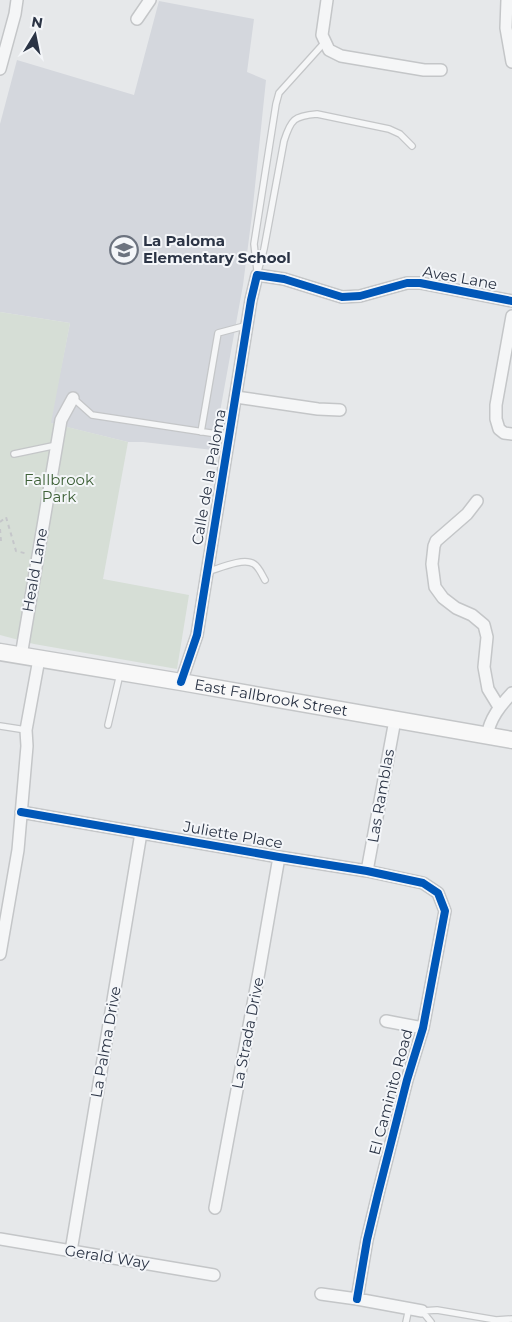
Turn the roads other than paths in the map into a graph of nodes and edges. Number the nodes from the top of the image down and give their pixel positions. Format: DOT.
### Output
graph roads {
  1 [pos="17,0"];
  2 [pos="150,0"];
  3 [pos="327,0"];
  4 [pos="507,0"];
  5 [pos="137,18"];
  6 [pos="325,42"];
  7 [pos="512,62"];
  8 [pos="0,69"];
  9 [pos="442,70"];
  10 [pos="412,146"];
  11 [pos="257,276"];
  12 [pos="512,301"];
  13 [pos="512,316"];
  14 [pos="248,325"];
  15 [pos="236,397"];
  16 [pos="73,398"];
  17 [pos="340,410"];
  18 [pos="201,432"];
  19 [pos="512,434"];
  20 [pos="230,436"];
  21 [pos="57,445"];
  22 [pos="14,454"];
  23 [pos="477,501"];
  24 [pos="207,572"];
  25 [pos="265,580"];
  26 [pos="0,652"];
  27 [pos="21,656"];
  28 [pos="39,659"];
  29 [pos="120,672"];
  30 [pos="181,682"];
  31 [pos="512,693"];
  32 [pos="499,708"];
  33 [pos="395,720"];
  34 [pos="108,725"];
  35 [pos="0,726"];
  36 [pos="26,730"];
  37 [pos="487,736"];
  38 [pos="512,740"];
  39 [pos="21,812"];
  40 [pos="141,833"];
  41 [pos="279,857"];
  42 [pos="367,871"];
  43 [pos="438,893"];
  44 [pos="0,954"];
  45 [pos="386,1021"];
  46 [pos="423,1028"];
  47 [pos="215,1208"];
  48 [pos="0,1239"];
  49 [pos="71,1251"];
  50 [pos="214,1274"];
  51 [pos="321,1294"];
  52 [pos="357,1299"];
  53 [pos="409,1308"];
  54 [pos="422,1311"];
  55 [pos="512,1319"];
  56 [pos="406,1322"];
  57 [pos="431,1322"];
  1 -- 8 [label="street"];
  2 -- 5 [label="street"];
  3 -- 6 [label="street"];
  4 -- 7 [label="street"];
  6 -- 9 [label="street"];
  6 -- 11 [label="lane"];
  10 -- 11 [label="lane"];
  11 -- 12 [label="street, Aves Lane"];
  11 -- 14 [label="street, Calle de la Paloma"];
  13 -- 19 [label="street"];
  14 -- 15 [label="street, Calle de la Paloma"];
  14 -- 18 [label="lane"];
  15 -- 17 [label="street"];
  15 -- 20 [label="street, Calle de la Paloma"];
  16 -- 18 [label="lane"];
  16 -- 21 [label="street, Heald Lane"];
  18 -- 20 [label="lane"];
  20 -- 24 [label="street, Calle de la Paloma"];
  21 -- 22 [label="lane"];
  21 -- 27 [label="street, Heald Lane"];
  23 -- 32 [label="street"];
  24 -- 25 [label="lane"];
  24 -- 30 [label="street, Calle de la Paloma"];
  26 -- 27 [label="main road, East Fallbrook Street"];
  27 -- 28 [label="main road, East Fallbrook Street"];
  28 -- 29 [label="main road, East Fallbrook Street"];
  28 -- 36 [label="street"];
  29 -- 30 [label="main road, East Fallbrook Street"];
  29 -- 34 [label="lane"];
  30 -- 33 [label="main road, East Fallbrook Street"];
  31 -- 32 [label="street"];
  32 -- 37 [label="street"];
  33 -- 37 [label="main road, East Fallbrook Street"];
  33 -- 42 [label="street, Las Ramblas"];
  35 -- 36 [label="lane"];
  36 -- 39 [label="street"];
  37 -- 38 [label="main road, East Fallbrook Street"];
  39 -- 40 [label="street, Juliette Place"];
  39 -- 44 [label="street"];
  40 -- 41 [label="street, Juliette Place"];
  40 -- 49 [label="street, La Palma Drive"];
  41 -- 42 [label="street, Juliette Place"];
  41 -- 47 [label="street, La Strada Drive"];
  42 -- 43 [label="street, Juliette Place"];
  43 -- 46 [label="street, El Caminito Road"];
  45 -- 46 [label="street"];
  46 -- 52 [label="street, El Caminito Road"];
  48 -- 49 [label="street, Gerald Way"];
  49 -- 50 [label="street, Gerald Way"];
  51 -- 52 [label="street"];
  52 -- 53 [label="street"];
  53 -- 54 [label="street"];
  53 -- 56 [label="lane"];
  54 -- 55 [label="lane"];
  54 -- 57 [label="lane"];
}
